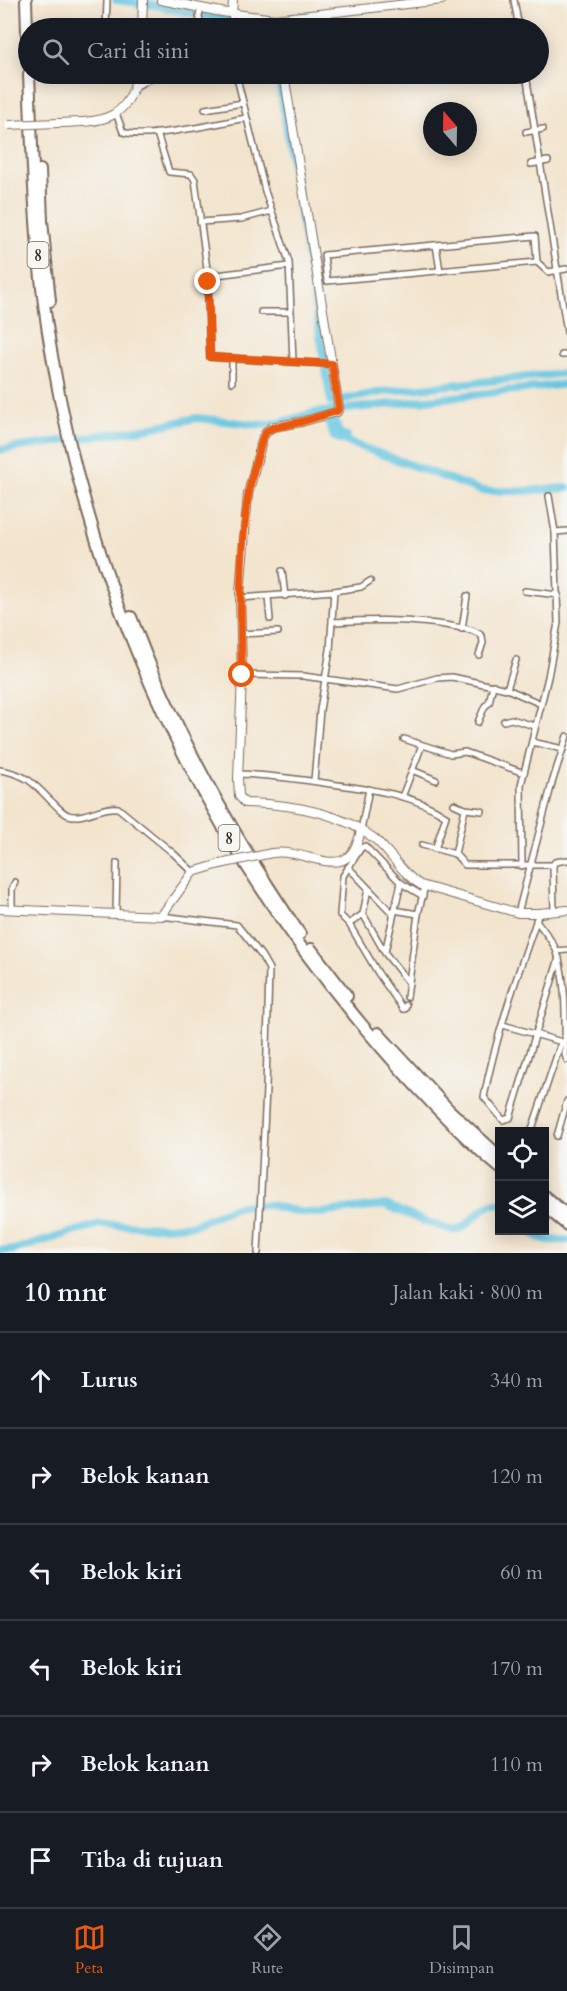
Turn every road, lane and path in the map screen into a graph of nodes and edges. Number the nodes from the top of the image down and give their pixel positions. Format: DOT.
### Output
graph roads {
  1 [pos="26,0"];
  2 [pos="33,0"];
  3 [pos="107,0"];
  4 [pos="161,0"];
  5 [pos="233,0"];
  6 [pos="442,0"];
  7 [pos="514,0"];
  8 [pos="143,3"];
  9 [pos="200,11"];
  10 [pos="232,17"];
  11 [pos="27,18"];
  12 [pos="34,18"];
  13 [pos="106,18"];
  14 [pos="142,18"];
  15 [pos="201,18"];
  16 [pos="254,18"];
  17 [pos="284,18"];
  18 [pos="517,18"];
  19 [pos="29,84"];
  20 [pos="36,84"];
  21 [pos="135,84"];
  22 [pos="141,84"];
  23 [pos="239,84"];
  24 [pos="286,84"];
  25 [pos="527,84"];
  26 [pos="135,87"];
  27 [pos="243,103"];
  28 [pos="205,109"];
  29 [pos="116,112"];
  30 [pos="246,118"];
  31 [pos="0,124"];
  32 [pos="543,129"];
  33 [pos="534,130"];
  34 [pos="526,132"];
  35 [pos="157,133"];
  36 [pos="548,161"];
  37 [pos="539,162"];
  38 [pos="531,164"];
  39 [pos="272,212"];
  40 [pos="200,222"];
  41 [pos="436,245"];
  42 [pos="537,262"];
  43 [pos="289,266"];
  44 [pos="566,269"];
  45 [pos="440,271"];
  46 [pos="557,271"];
  47 [pos="208,276"];
  48 [pos="261,312"];
  49 [pos="290,312"];
  50 [pos="567,333"];
  51 [pos="232,359"];
  52 [pos="293,362"];
  53 [pos="328,364"];
  54 [pos="232,382"];
  55 [pos="72,438"];
  56 [pos="549,496"];
  57 [pos="567,531"];
  58 [pos="555,532"];
  59 [pos="282,571"];
  60 [pos="370,581"];
  61 [pos="334,591"];
  62 [pos="525,591"];
  63 [pos="558,594"];
  64 [pos="567,594"];
  65 [pos="285,596"];
  66 [pos="467,596"];
  67 [pos="268,597"];
  68 [pos="240,598"];
  69 [pos="270,619"];
  70 [pos="333,622"];
  71 [pos="462,628"];
  72 [pos="278,632"];
  73 [pos="240,634"];
  74 [pos="479,655"];
  75 [pos="516,660"];
  76 [pos="242,675"];
  77 [pos="326,678"];
  78 [pos="493,685"];
  79 [pos="507,689"];
  80 [pos="541,704"];
  81 [pos="504,721"];
  82 [pos="478,722"];
  83 [pos="534,726"];
  84 [pos="567,736"];
  85 [pos="404,739"];
  86 [pos="531,742"];
  87 [pos="422,745"];
  88 [pos="563,749"];
  89 [pos="0,770"];
  90 [pos="412,770"];
  91 [pos="524,773"];
  92 [pos="238,774"];
  93 [pos="436,780"];
  94 [pos="314,781"];
  95 [pos="369,789"];
  96 [pos="402,797"];
  97 [pos="454,804"];
  98 [pos="465,809"];
  99 [pos="482,811"];
  100 [pos="361,830"];
  101 [pos="422,845"];
  102 [pos="435,849"];
  103 [pos="456,854"];
  104 [pos="567,860"];
  105 [pos="117,863"];
  106 [pos="553,865"];
  107 [pos="522,866"];
  108 [pos="530,866"];
  109 [pos="348,867"];
  110 [pos="193,872"];
  111 [pos="15,882"];
  112 [pos="401,883"];
  113 [pos="425,886"];
  114 [pos="368,889"];
  115 [pos="423,896"];
  116 [pos="11,904"];
  117 [pos="116,908"];
  118 [pos="0,909"];
  119 [pos="567,910"];
  120 [pos="394,912"];
  121 [pos="554,912"];
  122 [pos="518,913"];
  123 [pos="363,914"];
  124 [pos="418,914"];
  125 [pos="161,916"];
  126 [pos="538,917"];
  127 [pos="349,924"];
  128 [pos="567,950"];
  129 [pos="557,951"];
  130 [pos="385,952"];
  131 [pos="559,958"];
  132 [pos="565,974"];
  133 [pos="409,983"];
  134 [pos="407,997"];
  135 [pos="567,998"];
  136 [pos="406,1005"];
  137 [pos="567,1022"];
  138 [pos="503,1025"];
  139 [pos="535,1034"];
  140 [pos="564,1042"];
  141 [pos="567,1060"];
  142 [pos="567,1101"];
  143 [pos="532,1127"];
  144 [pos="557,1136"];
  145 [pos="495,1152"];
  146 [pos="495,1163"];
  147 [pos="549,1200"];
  148 [pos="549,1210"];
  149 [pos="567,1215"];
  150 [pos="567,1225"];
  151 [pos="258,1253"];
  1 -- 11 [label="highway"];
  2 -- 12 [label="highway"];
  3 -- 13 [label="street"];
  4 -- 9 [label="street"];
  5 -- 10 [label="street"];
  6 -- 17 [label="street"];
  7 -- 18 [label="street"];
  8 -- 14 [label="street"];
  9 -- 10 [label="street"];
  9 -- 15 [label="street"];
  10 -- 16 [label="street"];
  19 -- 55 [label="highway, 8"];
  20 -- 55 [label="highway, 8"];
  21 -- 26 [label="street"];
  22 -- 26 [label="street"];
  23 -- 27 [label="street"];
  24 -- 53 [label="street"];
  25 -- 33 [label="street"];
  26 -- 29 [label="street"];
  27 -- 28 [label="street"];
  27 -- 30 [label="street"];
  29 -- 31 [label="street, bridge"];
  29 -- 35 [label="street"];
  30 -- 35 [label="street"];
  30 -- 39 [label="street"];
  32 -- 33 [label="street"];
  33 -- 34 [label="street"];
  33 -- 37 [label="street"];
  35 -- 40 [label="street"];
  36 -- 37 [label="street"];
  37 -- 38 [label="street"];
  37 -- 46 [label="street"];
  39 -- 40 [label="street"];
  39 -- 43 [label="street"];
  40 -- 47 [label="street"];
  41 -- 42 [label="street"];
  41 -- 45 [label="street"];
  41 -- 45 [label="street"];
  42 -- 45 [label="street"];
  42 -- 46 [label="street"];
  43 -- 47 [label="street"];
  43 -- 49 [label="street"];
  44 -- 46 [label="street"];
  46 -- 50 [label="street"];
  47 -- 51 [label="street"];
  48 -- 49 [label="street"];
  49 -- 52 [label="street"];
  51 -- 52 [label="street"];
  51 -- 54 [label="street"];
  52 -- 53 [label="street"];
  53 -- 68 [label="street"];
  55 -- 145 [label="highway, 8"];
  55 -- 146 [label="highway, 8"];
  56 -- 58 [label="street"];
  57 -- 58 [label="street"];
  58 -- 63 [label="street"];
  59 -- 65 [label="street"];
  60 -- 61 [label="street"];
  61 -- 65 [label="street"];
  61 -- 70 [label="street"];
  62 -- 63 [label="street"];
  63 -- 64 [label="street"];
  63 -- 80 [label="street"];
  65 -- 67 [label="street"];
  66 -- 71 [label="street"];
  67 -- 68 [label="street"];
  67 -- 69 [label="street"];
  68 -- 73 [label="street"];
  70 -- 71 [label="street"];
  70 -- 77 [label="street"];
  71 -- 74 [label="street"];
  72 -- 73 [label="street"];
  73 -- 76 [label="street"];
  75 -- 79 [label="street"];
  76 -- 77 [label="street"];
  76 -- 92 [label="street"];
  77 -- 78 [label="street"];
  77 -- 94 [label="street"];
  78 -- 79 [label="street"];
  78 -- 82 [label="street"];
  79 -- 80 [label="street"];
  80 -- 83 [label="street"];
  81 -- 83 [label="street"];
  83 -- 86 [label="street"];
  84 -- 88 [label="street"];
  85 -- 87 [label="street"];
  86 -- 88 [label="street"];
  86 -- 91 [label="street"];
  87 -- 90 [label="street"];
  87 -- 91 [label="street"];
  88 -- 108 [label="street"];
  89 -- 110 [label="street"];
  90 -- 93 [label="street"];
  90 -- 96 [label="street"];
  91 -- 107 [label="street"];
  92 -- 94 [label="street"];
  92 -- 100 [label="street"];
  94 -- 95 [label="street"];
  95 -- 96 [label="street"];
  95 -- 100 [label="street"];
  96 -- 102 [label="street"];
  97 -- 98 [label="street"];
  98 -- 99 [label="street"];
  98 -- 103 [label="street"];
  100 -- 110 [label="street, bridge"];
  100 -- 113 [label="street"];
  101 -- 102 [label="street"];
  102 -- 103 [label="street"];
  103 -- 107 [label="street"];
  104 -- 106 [label="street"];
  105 -- 117 [label="street"];
  106 -- 108 [label="street"];
  106 -- 121 [label="street"];
  107 -- 108 [label="street"];
  108 -- 122 [label="street"];
  109 -- 112 [label="street"];
  109 -- 114 [label="street"];
  109 -- 127 [label="street"];
  110 -- 125 [label="street"];
  111 -- 116 [label="street"];
  112 -- 115 [label="street"];
  112 -- 120 [label="street"];
  113 -- 115 [label="street"];
  113 -- 122 [label="street"];
  114 -- 120 [label="street"];
  114 -- 123 [label="street"];
  115 -- 124 [label="street"];
  116 -- 117 [label="street"];
  116 -- 118 [label="street"];
  117 -- 125 [label="street"];
  119 -- 121 [label="street"];
  120 -- 124 [label="street"];
  120 -- 130 [label="street"];
  121 -- 126 [label="street"];
  122 -- 126 [label="street"];
  123 -- 127 [label="street"];
  123 -- 130 [label="street"];
  124 -- 133 [label="street"];
  125 -- 151 [label="street"];
  126 -- 129 [label="street"];
  126 -- 138 [label="street"];
  127 -- 136 [label="street"];
  128 -- 129 [label="street"];
  129 -- 131 [label="street"];
  130 -- 133 [label="street"];
  131 -- 132 [label="street"];
  131 -- 139 [label="street"];
  132 -- 135 [label="street"];
  133 -- 134 [label="street"];
  135 -- 137 [label="street"];
  137 -- 140 [label="street"];
  138 -- 139 [label="street"];
  138 -- 139 [label="street"];
  139 -- 140 [label="street"];
  140 -- 141 [label="street"];
  140 -- 143 [label="street"];
  142 -- 144 [label="street"];
  147 -- 149 [label="highway"];
  148 -- 150 [label="highway"];
}
